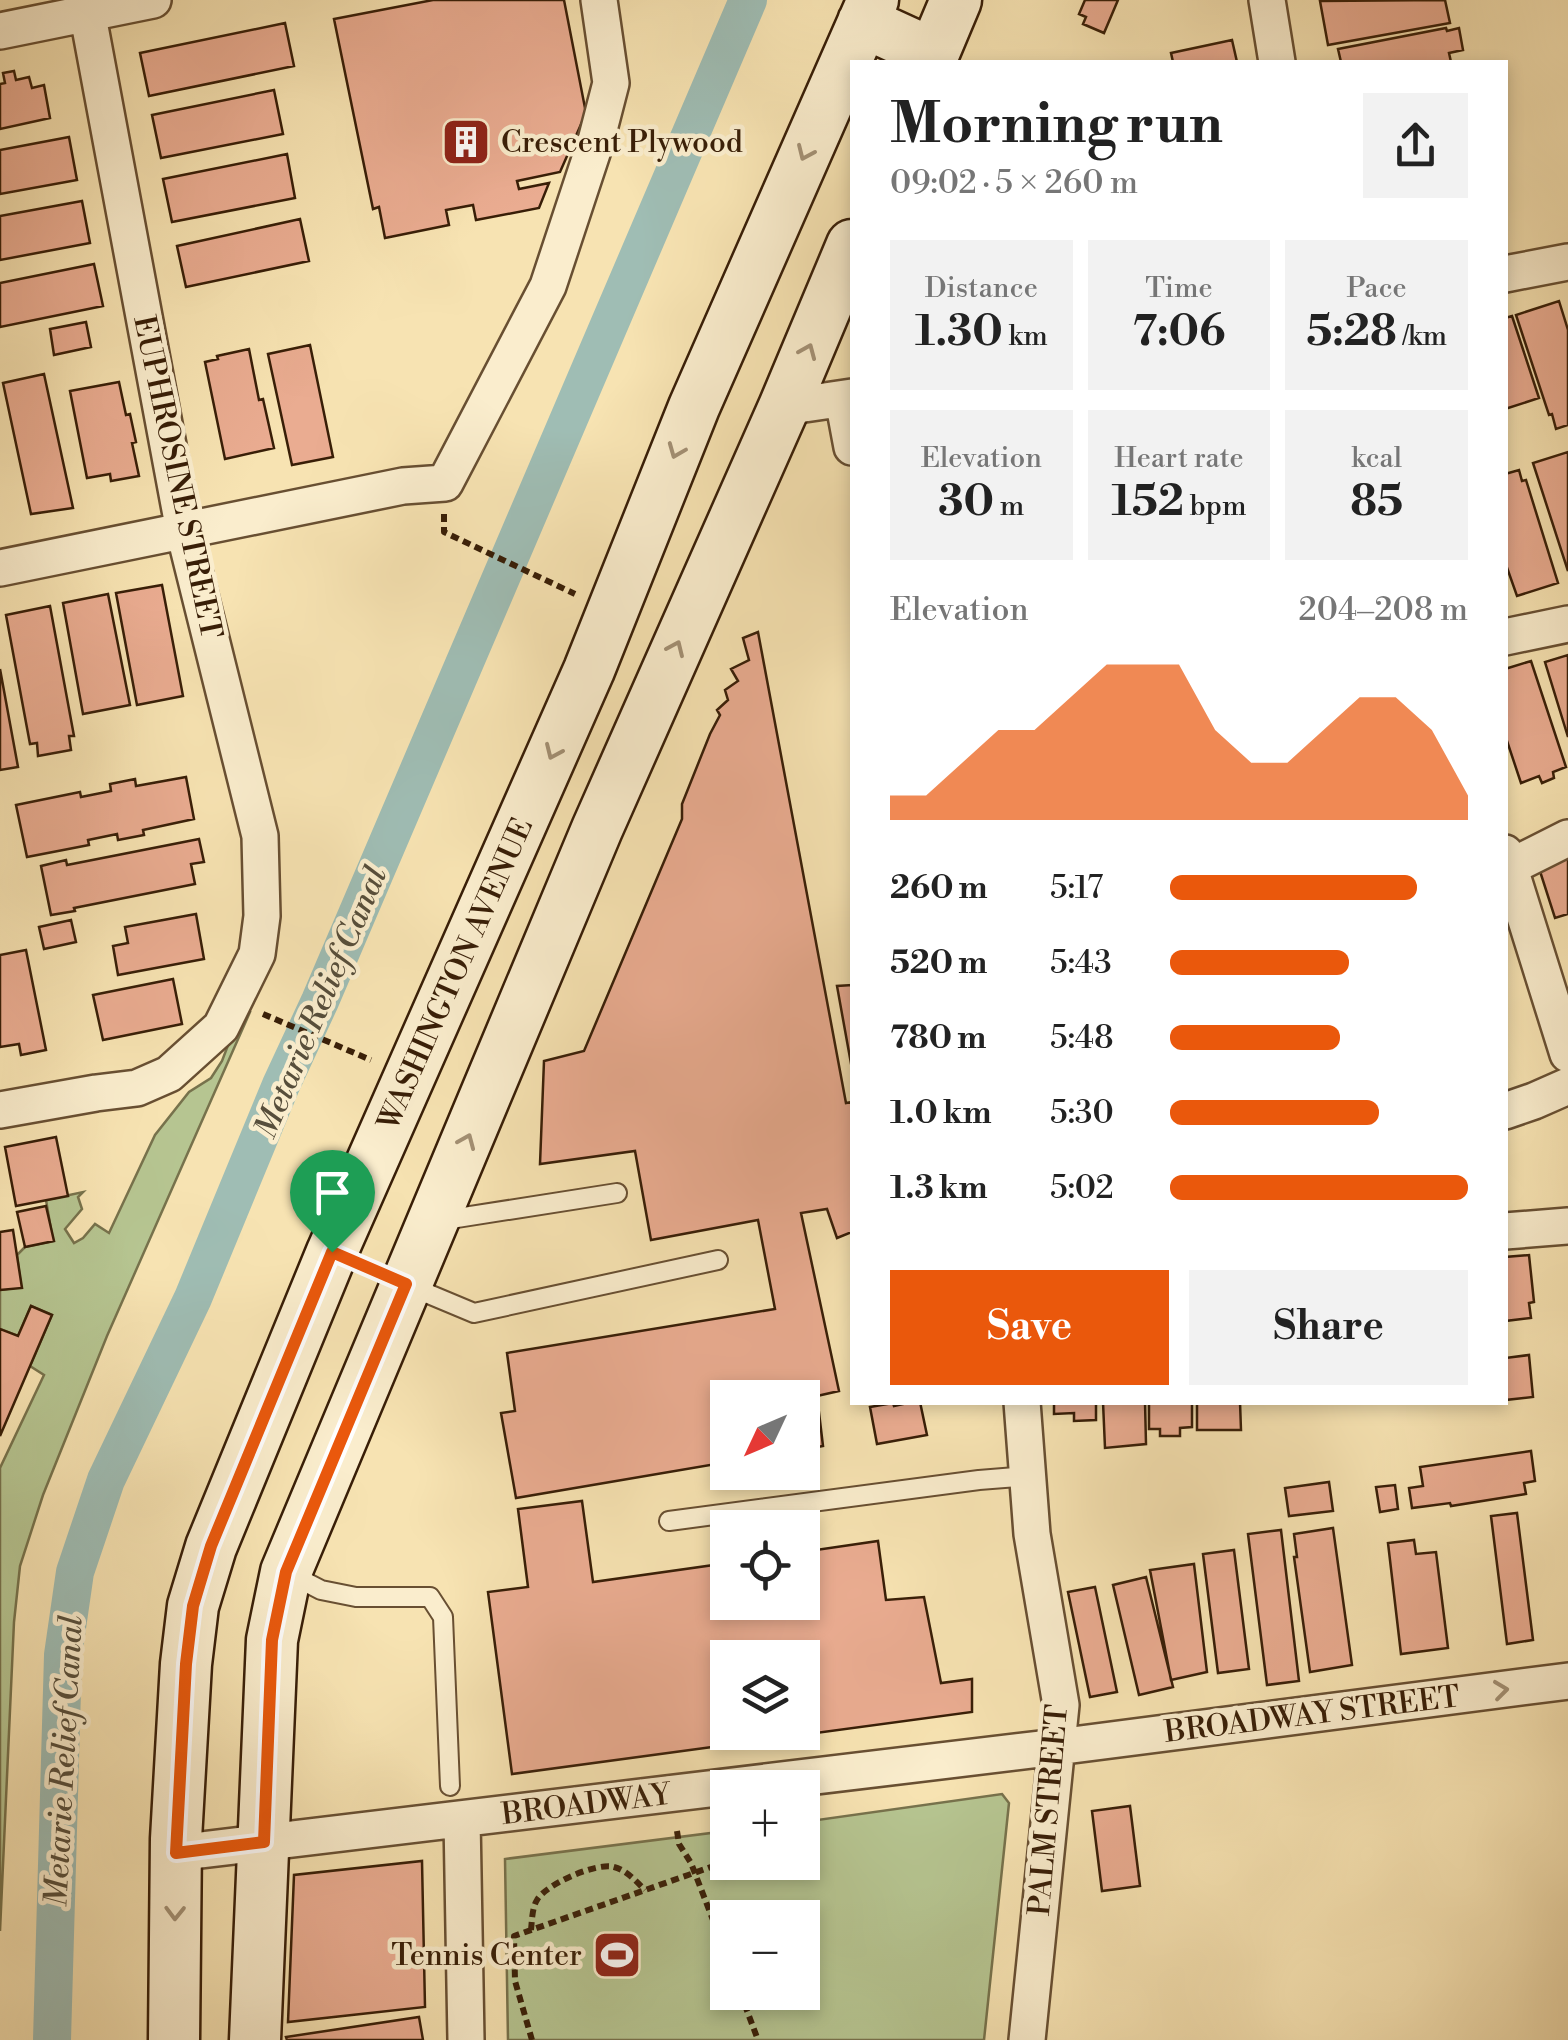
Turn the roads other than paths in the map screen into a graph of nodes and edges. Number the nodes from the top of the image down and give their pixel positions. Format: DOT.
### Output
graph roads {
  1 [pos="154,0"];
  2 [pos="599,0"];
  3 [pos="956,0"];
  4 [pos="1266,0"];
  5 [pos="86,6"];
  6 [pos="868,11"];
  7 [pos="0,31"];
  8 [pos="931,58"];
  9 [pos="1276,60"];
  10 [pos="850,250"];
  11 [pos="1568,262"];
  12 [pos="1508,273"];
  13 [pos="848,398"];
  14 [pos="784,407"];
  15 [pos="184,530"];
  16 [pos="0,568"];
  17 [pos="1568,624"];
  18 [pos="1508,636"];
  19 [pos="589,670"];
  20 [pos="653,699"];
  21 [pos="1568,838"];
  22 [pos="1508,860"];
  23 [pos="1508,863"];
  24 [pos="1568,1054"];
  25 [pos="1568,1086"];
  26 [pos="1508,1109"];
  27 [pos="0,1110"];
  28 [pos="617,1194"];
  29 [pos="433,1222"];
  30 [pos="1568,1226"];
  31 [pos="1508,1231"];
  32 [pos="332,1252"];
  33 [pos="718,1260"];
  34 [pos="406,1284"];
  35 [pos="1022,1405"];
  36 [pos="1028,1476"];
  37 [pos="668,1521"];
  38 [pos="286,1572"];
  39 [pos="1568,1682"];
  40 [pos="1057,1747"];
  41 [pos="456,1802"];
  42 [pos="264,1842"];
  43 [pos="176,1853"];
  44 [pos="174,2040"];
  45 [pos="255,2040"];
  46 [pos="466,2040"];
  47 [pos="1028,2040"];
  1 -- 5 [label="street"];
  2 -- 15 [label="street"];
  3 -- 8 [label="street"];
  4 -- 9 [label="street"];
  5 -- 7 [label="street"];
  5 -- 15 [label="street, EUPHROSINE STREET"];
  6 -- 8 [label="street"];
  6 -- 19 [label="street, WASHINGTON AVENUE, one-way"];
  14 -- 10 [label="street, one-way"];
  11 -- 12 [label="street"];
  13 -- 14 [label="street"];
  20 -- 14 [label="street, one-way"];
  15 -- 16 [label="street"];
  15 -- 27 [label="street, EUPHROSINE STREET"];
  17 -- 18 [label="street"];
  19 -- 20 [label="street"];
  19 -- 32 [label="street, WASHINGTON AVENUE, one-way"];
  29 -- 20 [label="street, one-way"];
  21 -- 22 [label="street"];
  23 -- 24 [label="street"];
  25 -- 26 [label="street"];
  28 -- 29 [label="lane"];
  29 -- 34 [label="street"];
  30 -- 31 [label="street"];
  32 -- 34 [label="street"];
  32 -- 43 [label="street, WASHINGTON AVENUE"];
  33 -- 34 [label="lane"];
  34 -- 38 [label="street"];
  35 -- 36 [label="street, PALM STREET"];
  36 -- 37 [label="lane"];
  36 -- 40 [label="street, PALM STREET"];
  38 -- 41 [label="lane"];
  38 -- 42 [label="street"];
  40 -- 39 [label="street, BROADWAY STREET, one-way"];
  40 -- 41 [label="street, BROADWAY"];
  40 -- 47 [label="street, PALM STREET"];
  41 -- 42 [label="street, BROADWAY"];
  41 -- 46 [label="street"];
  42 -- 43 [label="street, BROADWAY"];
  42 -- 45 [label="street"];
  43 -- 44 [label="street, WASHINGTON AVENUE, one-way"];
}
